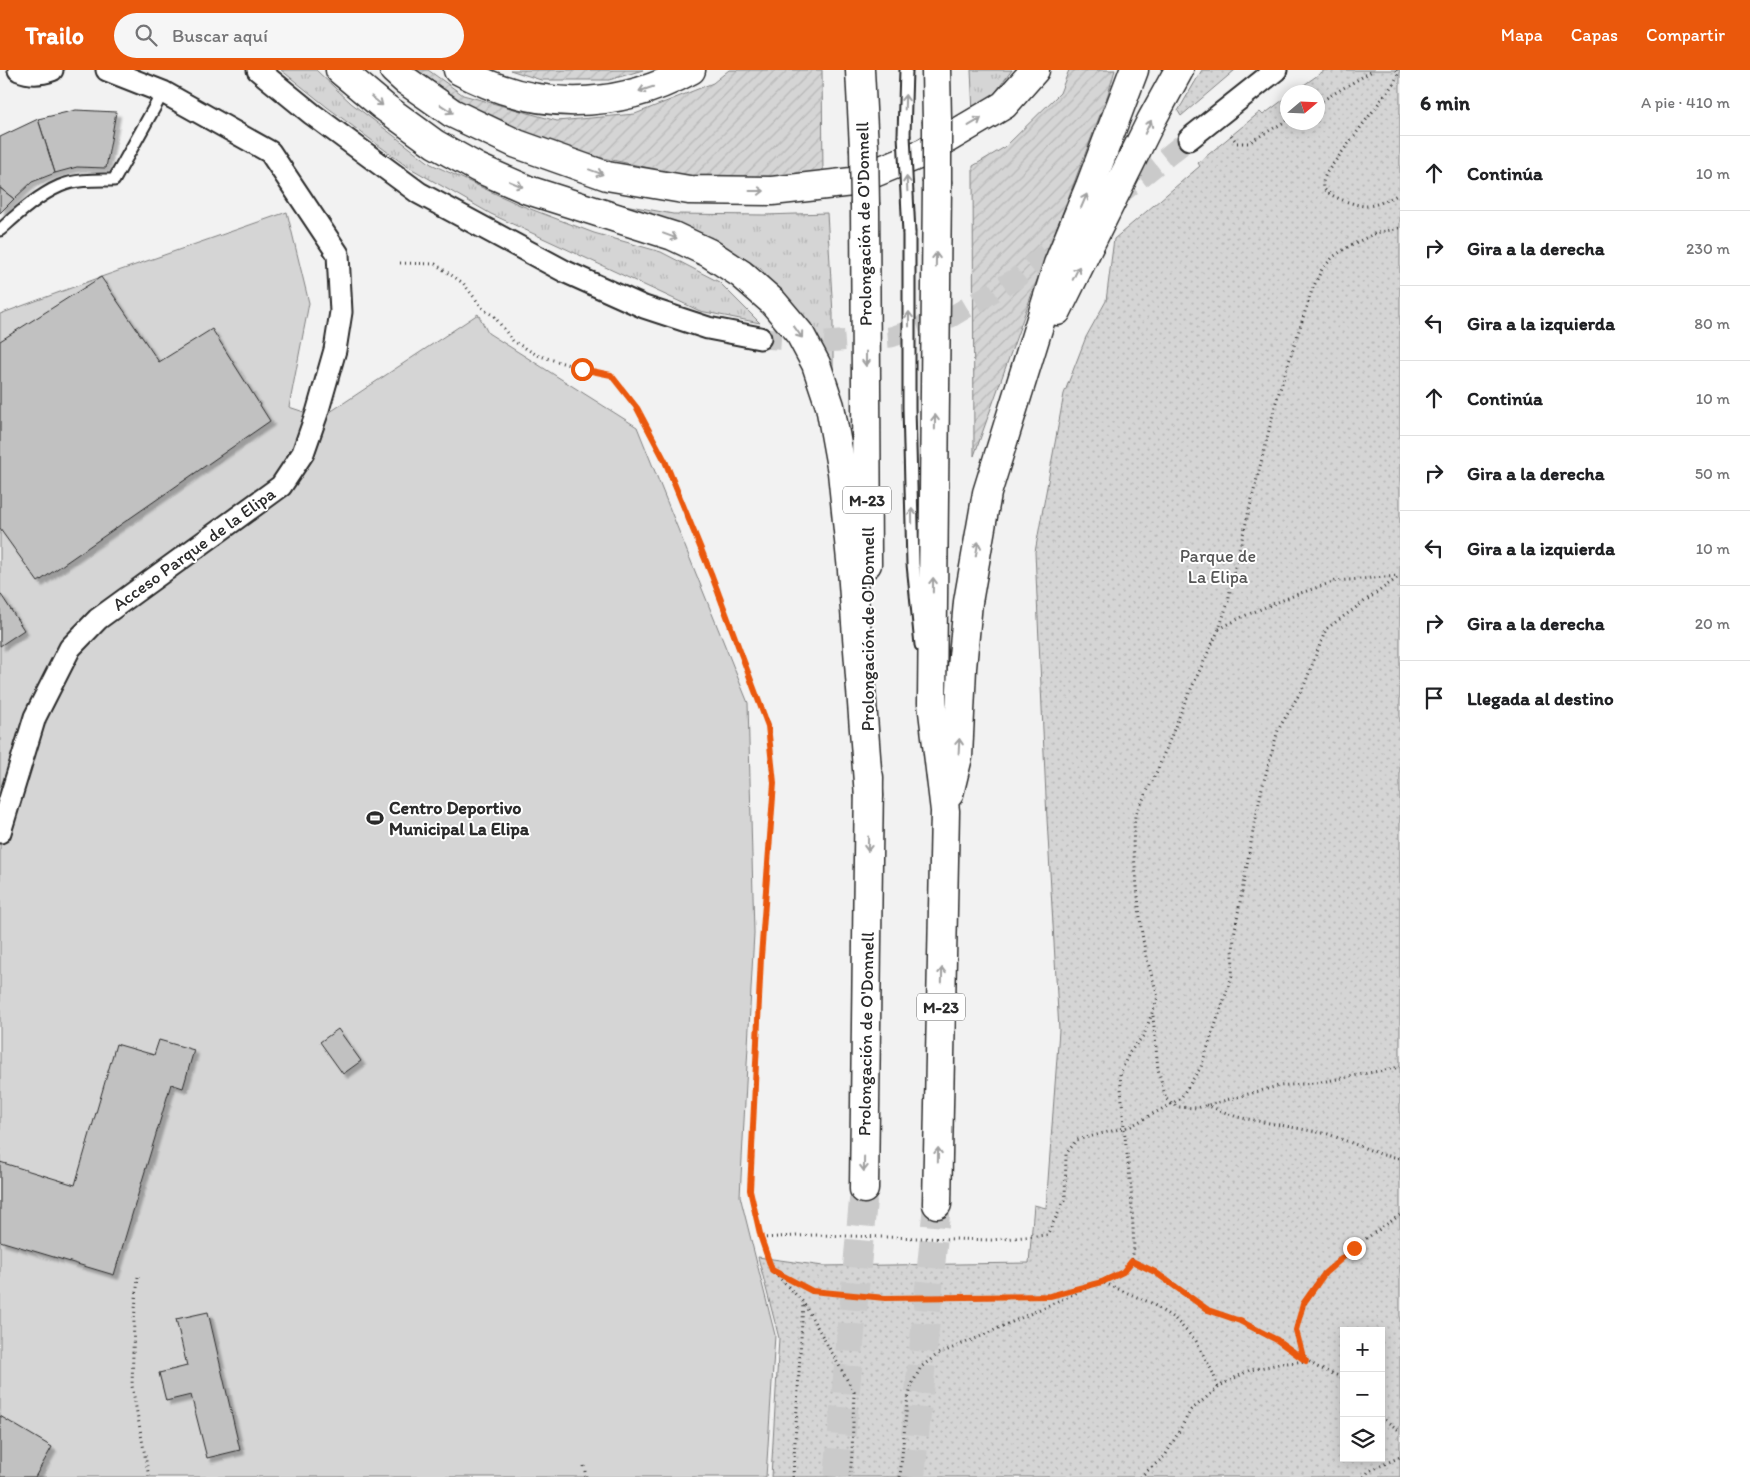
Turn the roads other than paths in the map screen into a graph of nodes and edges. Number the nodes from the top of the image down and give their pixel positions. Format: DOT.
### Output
graph roads {
  1 [pos="19,70"];
  2 [pos="52,70"];
  3 [pos="107,70"];
  4 [pos="258,70"];
  5 [pos="340,70"];
  6 [pos="394,70"];
  7 [pos="458,70"];
  8 [pos="691,70"];
  9 [pos="860,70"];
  10 [pos="906,70"];
  11 [pos="936,70"];
  12 [pos="1035,70"];
  13 [pos="1134,70"];
  14 [pos="1179,70"];
  15 [pos="1276,70"];
  16 [pos="162,92"];
  17 [pos="1189,139"];
  18 [pos="0,230"];
  19 [pos="760,338"];
  20 [pos="1023,380"];
  21 [pos="932,703"];
  22 [pos="869,796"];
  23 [pos="945,810"];
  24 [pos="0,832"];
  25 [pos="864,1188"];
  26 [pos="937,1204"];
  1 -- 2 [label="street"];
  3 -- 16 [label="street, Acceso Parque de la Elipa"];
  4 -- 19 [label="street"];
  5 -- 22 [label="highway, one-way"];
  6 -- 12 [label="highway, one-way"];
  8 -- 7 [label="highway, one-way"];
  9 -- 22 [label="highway, Prolongación de O'Donnell / M-23, one-way, bridge"];
  21 -- 10 [label="lane, one-way, bridge"];
  21 -- 11 [label="highway, M-23, one-way, bridge"];
  20 -- 13 [label="highway, one-way"];
  20 -- 14 [label="highway, one-way"];
  15 -- 17 [label="street"];
  16 -- 18 [label="lane"];
  16 -- 24 [label="street, Acceso Parque de la Elipa"];
  23 -- 20 [label="highway, one-way"];
  21 -- 23 [label="highway, M-23"];
  22 -- 25 [label="highway, Prolongación de O'Donnell / M-23, one-way"];
  26 -- 23 [label="highway, M-23, one-way"];
}
